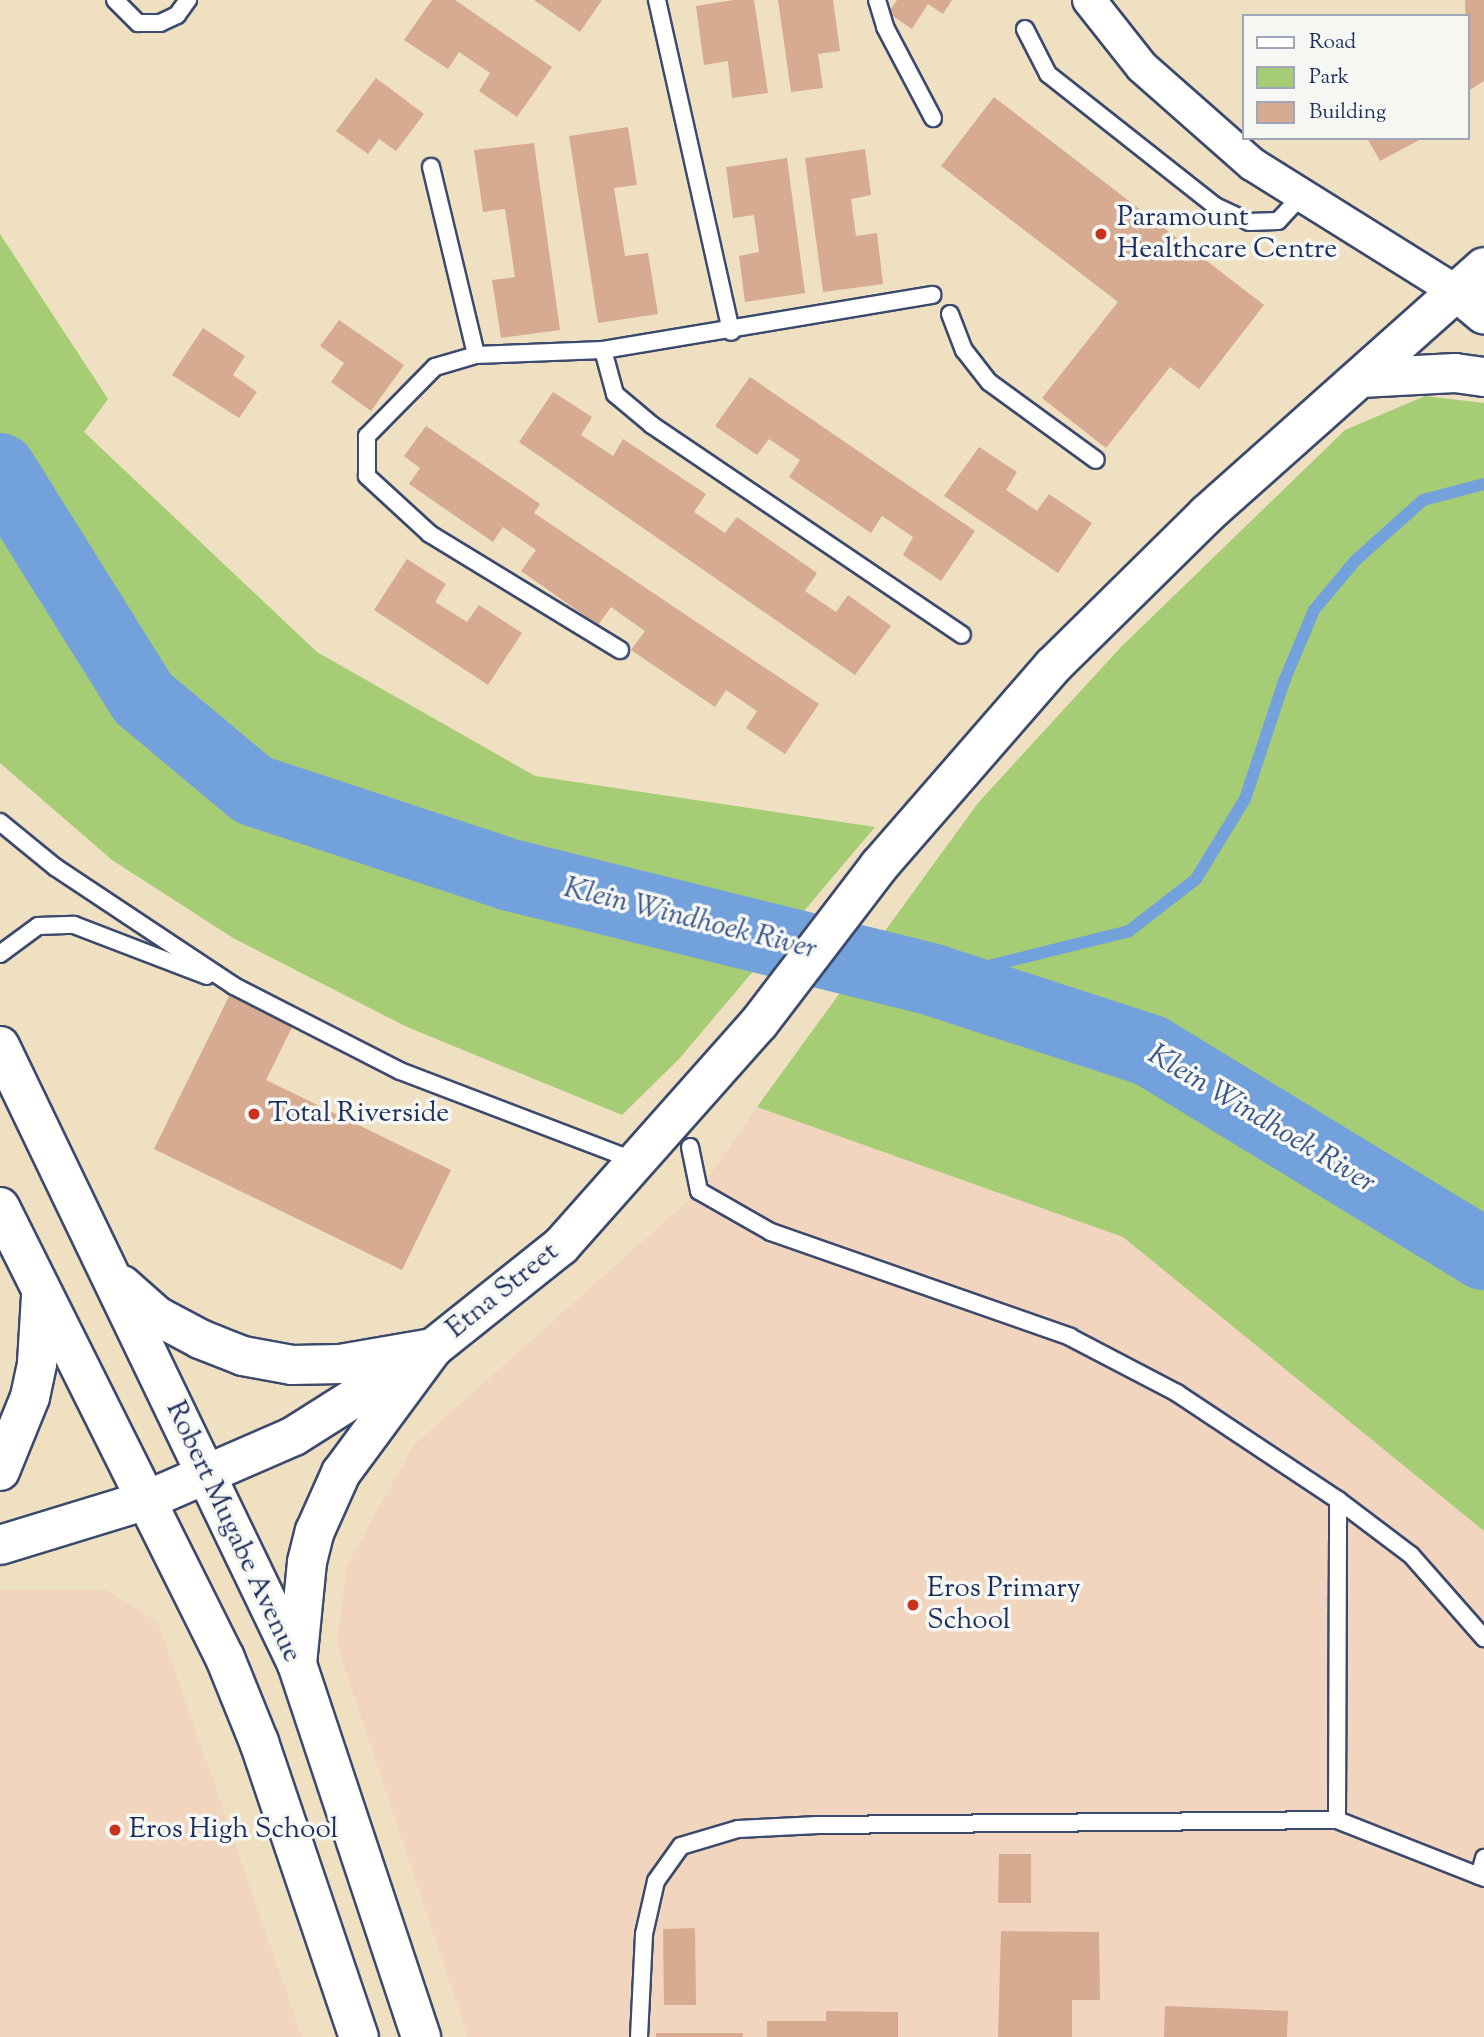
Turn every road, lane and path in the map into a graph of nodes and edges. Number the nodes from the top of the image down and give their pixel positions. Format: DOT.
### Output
graph roads {
  1 [pos="115,0"];
  2 [pos="188,0"];
  3 [pos="657,0"];
  4 [pos="877,0"];
  5 [pos="1089,0"];
  6 [pos="1025,29"];
  7 [pos="933,118"];
  8 [pos="431,167"];
  9 [pos="1302,195"];
  10 [pos="1475,291"];
  11 [pos="932,295"];
  12 [pos="950,314"];
  13 [pos="731,332"];
  14 [pos="603,350"];
  15 [pos="476,355"];
  16 [pos="1484,377"];
  17 [pos="1361,379"];
  18 [pos="1097,460"];
  19 [pos="962,635"];
  20 [pos="620,650"];
  21 [pos="0,822"];
  22 [pos="0,954"];
  23 [pos="234,986"];
  24 [pos="0,1046"];
  25 [pos="690,1147"];
  26 [pos="636,1161"];
  27 [pos="0,1207"];
  28 [pos="100,1254"];
  29 [pos="41,1293"];
  30 [pos="433,1348"];
  31 [pos="0,1471"];
  32 [pos="208,1476"];
  33 [pos="148,1500"];
  34 [pos="1338,1500"];
  35 [pos="0,1545"];
  36 [pos="1484,1638"];
  37 [pos="297,1664"];
  38 [pos="1337,1820"];
  39 [pos="1484,1858"];
  40 [pos="1481,1877"];
  41 [pos="359,2037"];
  42 [pos="421,2037"];
  43 [pos="639,2037"];
  1 -- 2 [label="lane"];
  3 -- 13 [label="lane"];
  4 -- 7 [label="lane"];
  5 -- 9 [label="street"];
  6 -- 9 [label="lane"];
  8 -- 15 [label="lane"];
  9 -- 10 [label="street"];
  10 -- 17 [label="main road, Etna Street"];
  11 -- 13 [label="lane"];
  12 -- 18 [label="lane"];
  13 -- 14 [label="lane"];
  14 -- 15 [label="lane"];
  14 -- 19 [label="lane"];
  15 -- 20 [label="lane"];
  16 -- 17 [label="main road"];
  17 -- 26 [label="main road, Etna Street"];
  21 -- 23 [label="lane"];
  22 -- 23 [label="lane"];
  23 -- 26 [label="lane"];
  24 -- 28 [label="main road, Robert Mugabe Avenue"];
  25 -- 34 [label="lane"];
  26 -- 30 [label="main road, Etna Street"];
  27 -- 29 [label="main road"];
  28 -- 30 [label="main road"];
  28 -- 32 [label="main road, Robert Mugabe Avenue"];
  29 -- 31 [label="main road"];
  29 -- 33 [label="main road"];
  30 -- 32 [label="main road, Etna Street"];
  30 -- 37 [label="main road"];
  32 -- 33 [label="main road, Etna Street"];
  32 -- 37 [label="main road, Robert Mugabe Avenue"];
  33 -- 35 [label="main road, Etna Street"];
  33 -- 41 [label="main road"];
  34 -- 36 [label="lane"];
  34 -- 38 [label="lane"];
  37 -- 42 [label="main road, Robert Mugabe Avenue"];
  38 -- 40 [label="lane"];
  38 -- 43 [label="lane"];
  39 -- 40 [label="lane"];
}
